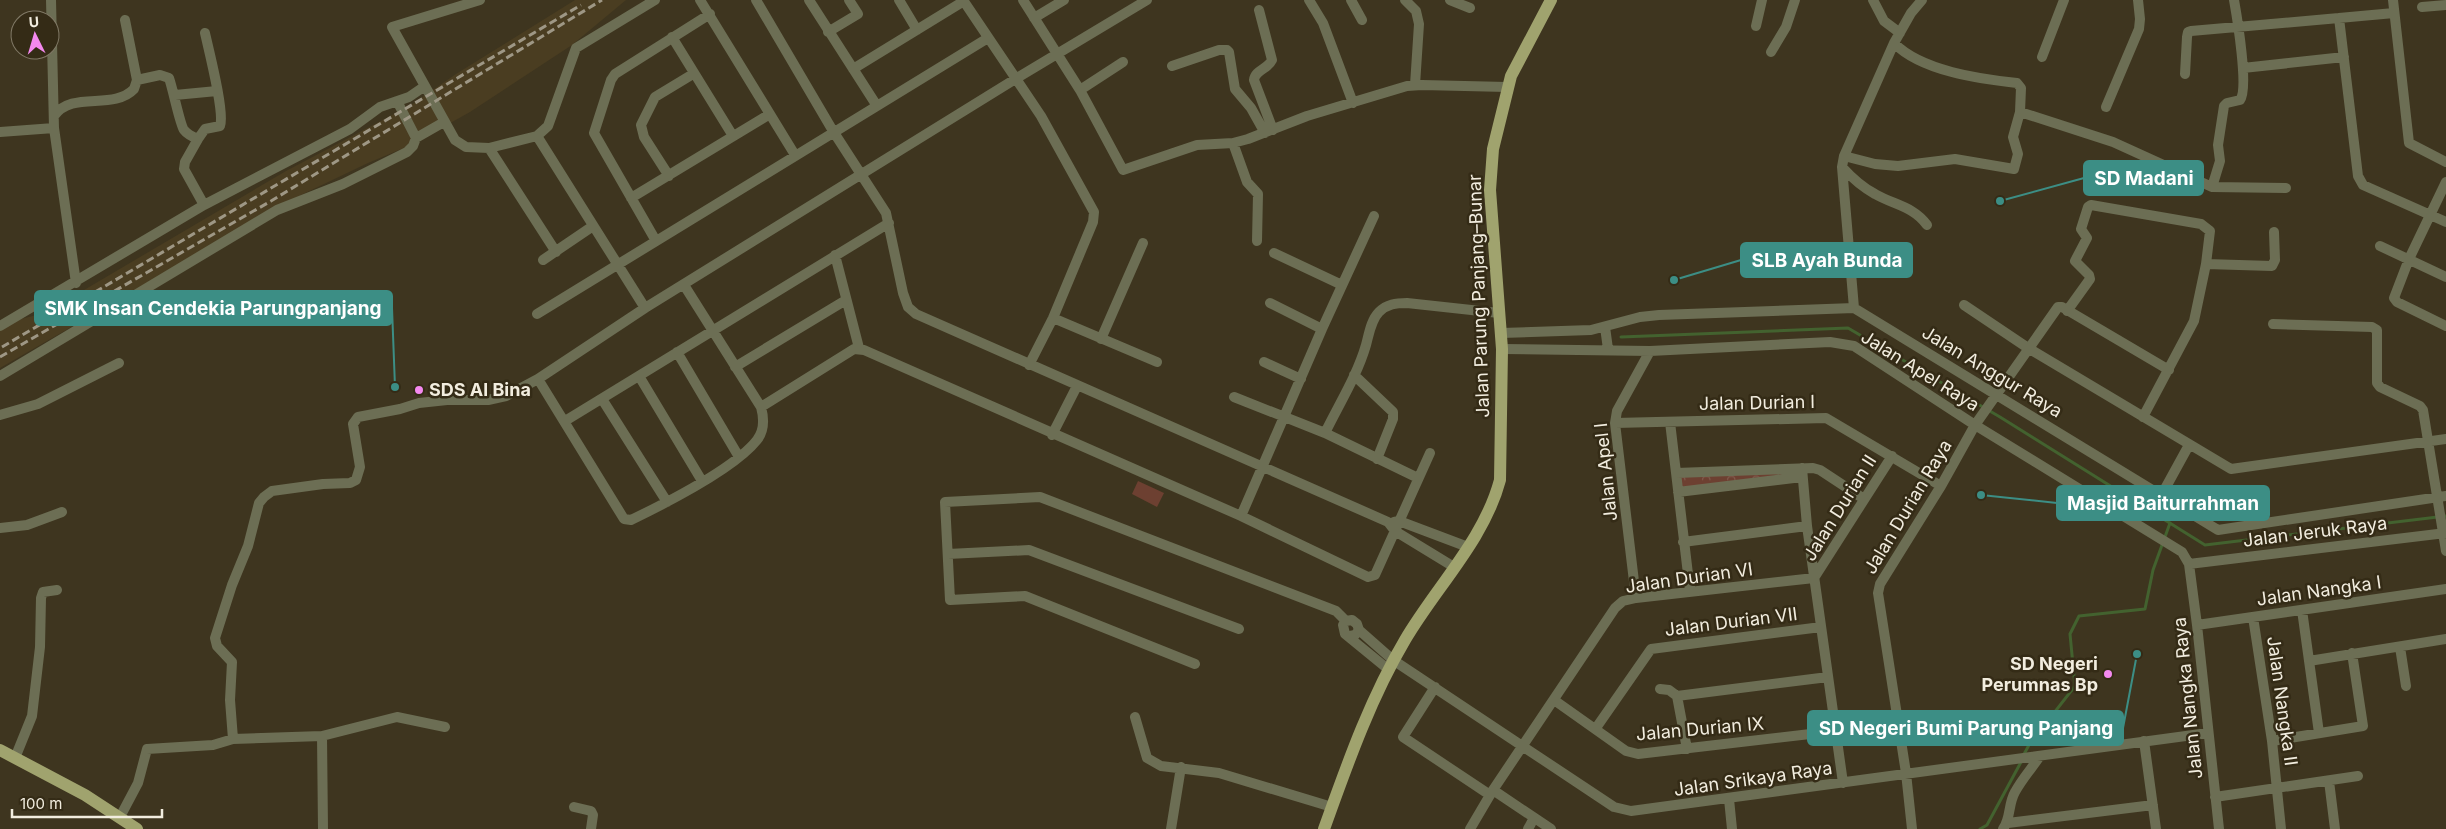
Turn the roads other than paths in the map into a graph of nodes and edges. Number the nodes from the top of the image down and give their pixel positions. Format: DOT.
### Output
graph roads {
  1 [pos="51,0"];
  2 [pos="478,0"];
  3 [pos="655,0"];
  4 [pos="700,0"];
  5 [pos="756,0"];
  6 [pos="809,0"];
  7 [pos="849,0"];
  8 [pos="899,0"];
  9 [pos="963,0"];
  10 [pos="1023,0"];
  11 [pos="1064,0"];
  12 [pos="1147,0"];
  13 [pos="1309,0"];
  14 [pos="1351,0"];
  15 [pos="1405,0"];
  16 [pos="1450,0"];
  17 [pos="1551,0"];
  18 [pos="1762,0"];
  19 [pos="1795,0"];
  20 [pos="1873,0"];
  21 [pos="1922,0"];
  22 [pos="2064,0"];
  23 [pos="2138,0"];
  24 [pos="2234,0"];
  25 [pos="2393,0"];
  26 [pos="2446,5"];
  27 [pos="2422,7"];
  28 [pos="1470,8"];
  29 [pos="1259,10"];
  30 [pos="2394,13"];
  31 [pos="710,14"];
  32 [pos="1034,18"];
  33 [pos="2339,18"];
  34 [pos="124,20"];
  35 [pos="1362,20"];
  36 [pos="2238,25"];
  37 [pos="1756,26"];
  38 [pos="916,30"];
  39 [pos="828,32"];
  40 [pos="205,33"];
  41 [pos="1900,33"];
  42 [pos="672,37"];
  43 [pos="988,38"];
  44 [pos="1894,43"];
  45 [pos="1771,52"];
  46 [pos="1058,55"];
  47 [pos="2344,56"];
  48 [pos="2042,57"];
  49 [pos="1124,62"];
  50 [pos="1172,66"];
  51 [pos="2243,68"];
  52 [pos="853,69"];
  53 [pos="693,74"];
  54 [pos="2185,74"];
  55 [pos="1017,78"];
  56 [pos="137,80"];
  57 [pos="1415,85"];
  58 [pos="1507,87"];
  59 [pos="423,88"];
  60 [pos="1080,90"];
  61 [pos="216,91"];
  62 [pos="175,95"];
  63 [pos="397,101"];
  64 [pos="1353,103"];
  65 [pos="876,106"];
  66 [pos="2106,108"];
  67 [pos="2020,112"];
  68 [pos="770,114"];
  69 [pos="54,116"];
  70 [pos="441,124"];
  71 [pos="54,128"];
  72 [pos="1269,131"];
  73 [pos="0,132"];
  74 [pos="833,132"];
  75 [pos="537,136"];
  76 [pos="733,136"];
  77 [pos="416,138"];
  78 [pos="198,139"];
  79 [pos="1233,143"];
  80 [pos="489,148"];
  81 [pos="795,156"];
  82 [pos="1844,156"];
  83 [pos="2446,162"];
  84 [pos="1842,168"];
  85 [pos="862,174"];
  86 [pos="669,176"];
  87 [pos="2446,182"];
  88 [pos="2212,188"];
  89 [pos="2286,188"];
  90 [pos="631,198"];
  91 [pos="204,205"];
  92 [pos="2430,215"];
  93 [pos="1374,216"];
  94 [pos="2446,222"];
  95 [pos="889,223"];
  96 [pos="1927,225"];
  97 [pos="593,226"];
  98 [pos="2274,232"];
  99 [pos="656,241"];
  100 [pos="1257,241"];
  101 [pos="1143,243"];
  102 [pos="2380,246"];
  103 [pos="556,252"];
  104 [pos="1274,253"];
  105 [pos="835,255"];
  106 [pos="2409,259"];
  107 [pos="543,260"];
  108 [pos="2206,264"];
  109 [pos="616,265"];
  110 [pos="2446,277"];
  111 [pos="76,283"];
  112 [pos="684,285"];
  113 [pos="1342,285"];
  114 [pos="846,300"];
  115 [pos="1270,303"];
  116 [pos="1964,305"];
  117 [pos="645,308"];
  118 [pos="1854,308"];
  119 [pos="2068,311"];
  120 [pos="1499,313"];
  121 [pos="537,314"];
  122 [pos="1053,318"];
  123 [pos="2273,324"];
  124 [pos="0,326"];
  125 [pos="2446,326"];
  126 [pos="1605,327"];
  127 [pos="1322,329"];
  128 [pos="712,331"];
  129 [pos="1501,333"];
  130 [pos="1101,339"];
  131 [pos="859,348"];
  132 [pos="2028,348"];
  133 [pos="1502,349"];
  134 [pos="1608,349"];
  135 [pos="1650,351"];
  136 [pos="677,352"];
  137 [pos="1157,362"];
  138 [pos="1264,362"];
  139 [pos="119,363"];
  140 [pos="1029,365"];
  141 [pos="735,367"];
  142 [pos="2169,370"];
  143 [pos="1354,375"];
  144 [pos="0,376"];
  145 [pos="639,376"];
  146 [pos="538,378"];
  147 [pos="1301,379"];
  148 [pos="1077,386"];
  149 [pos="1234,397"];
  150 [pos="602,398"];
  151 [pos="1994,398"];
  152 [pos="761,407"];
  153 [pos="0,415"];
  154 [pos="2143,417"];
  155 [pos="1284,418"];
  156 [pos="565,421"];
  157 [pos="1670,422"];
  158 [pos="1615,423"];
  159 [pos="1975,426"];
  160 [pos="1325,433"];
  161 [pos="1052,435"];
  162 [pos="2446,439"];
  163 [pos="2429,441"];
  164 [pos="2189,446"];
  165 [pos="1430,453"];
  166 [pos="1892,456"];
  167 [pos="739,457"];
  168 [pos="1377,459"];
  169 [pos="1261,468"];
  170 [pos="1676,473"];
  171 [pos="1802,473"];
  172 [pos="1418,478"];
  173 [pos="702,481"];
  174 [pos="1941,486"];
  175 [pos="1678,492"];
  176 [pos="2161,496"];
  177 [pos="2440,498"];
  178 [pos="1864,499"];
  179 [pos="667,502"];
  180 [pos="62,512"];
  181 [pos="1242,516"];
  182 [pos="1399,521"];
  183 [pos="1388,522"];
  184 [pos="1807,526"];
  185 [pos="0,528"];
  186 [pos="1395,531"];
  187 [pos="2444,532"];
  188 [pos="1683,542"];
  189 [pos="1468,546"];
  190 [pos="2446,551"];
  191 [pos="948,554"];
  192 [pos="2189,564"];
  193 [pos="1454,567"];
  194 [pos="1814,578"];
  195 [pos="57,590"];
  196 [pos="2446,590"];
  197 [pos="1690,591"];
  198 [pos="1636,598"];
  199 [pos="2302,610"];
  200 [pos="2253,617"];
  201 [pos="1346,621"];
  202 [pos="2198,625"];
  203 [pos="1821,627"];
  204 [pos="1239,629"];
  205 [pos="1358,630"];
  206 [pos="1350,636"];
  207 [pos="2446,639"];
  208 [pos="2400,647"];
  209 [pos="2352,653"];
  210 [pos="2309,660"];
  211 [pos="1195,664"];
  212 [pos="1391,665"];
  213 [pos="1828,677"];
  214 [pos="2406,686"];
  215 [pos="1435,687"];
  216 [pos="1660,689"];
  217 [pos="1677,696"];
  218 [pos="1554,700"];
  219 [pos="1135,717"];
  220 [pos="445,727"];
  221 [pos="1596,728"];
  222 [pos="1836,731"];
  223 [pos="2208,733"];
  224 [pos="2319,733"];
  225 [pos="322,736"];
  226 [pos="233,739"];
  227 [pos="2272,741"];
  228 [pos="2144,742"];
  229 [pos="1523,745"];
  230 [pos="1687,749"];
  231 [pos="0,750"];
  232 [pos="2036,757"];
  233 [pos="15,758"];
  234 [pos="1181,768"];
  235 [pos="1906,773"];
  236 [pos="2358,776"];
  237 [pos="2329,781"];
  238 [pos="1843,783"];
  239 [pos="2277,789"];
  240 [pos="1491,793"];
  241 [pos="2215,797"];
  242 [pos="1729,799"];
  243 [pos="2154,804"];
  244 [pos="574,807"];
  245 [pos="1332,807"];
  246 [pos="120,817"];
  247 [pos="1534,818"];
  248 [pos="2008,826"];
  249 [pos="137,829"];
  250 [pos="323,829"];
  251 [pos="591,829"];
  252 [pos="1172,829"];
  253 [pos="1324,829"];
  254 [pos="1470,829"];
  255 [pos="1528,829"];
  256 [pos="1551,829"];
  257 [pos="1732,829"];
  258 [pos="1908,829"];
  259 [pos="2156,829"];
  260 [pos="2219,829"];
  261 [pos="2281,829"];
  262 [pos="2335,829"];
  1 -- 69 [label="street"];
  2 -- 59 [label="street"];
  3 -- 75 [label="street"];
  4 -- 31 [label="street"];
  5 -- 74 [label="street"];
  6 -- 39 [label="street"];
  7 -- 39 [label="street"];
  8 -- 38 [label="street"];
  9 -- 38 [label="street"];
  9 -- 43 [label="street"];
  10 -- 32 [label="street"];
  11 -- 32 [label="street"];
  12 -- 46 [label="street"];
  13 -- 64 [label="street"];
  14 -- 35 [label="street"];
  15 -- 57 [label="street"];
  16 -- 28 [label="street"];
  17 -- 58 [label="main road, Jalan Parung Panjang–Bunar"];
  18 -- 37 [label="street"];
  19 -- 45 [label="street"];
  20 -- 41 [label="street"];
  21 -- 41 [label="street"];
  22 -- 48 [label="street"];
  23 -- 66 [label="street"];
  24 -- 36 [label="street"];
  25 -- 30 [label="street"];
  26 -- 27 [label="street"];
  29 -- 72 [label="street"];
  30 -- 33 [label="street"];
  30 -- 83 [label="street"];
  31 -- 42 [label="street"];
  31 -- 68 [label="street"];
  32 -- 46 [label="street"];
  33 -- 36 [label="street"];
  33 -- 47 [label="street"];
  34 -- 56 [label="street"];
  36 -- 51 [label="street"];
  36 -- 54 [label="street"];
  38 -- 52 [label="street"];
  39 -- 52 [label="street"];
  40 -- 61 [label="street"];
  41 -- 44 [label="street"];
  42 -- 53 [label="street"];
  42 -- 90 [label="street"];
  43 -- 55 [label="street"];
  43 -- 65 [label="street"];
  44 -- 67 [label="street"];
  44 -- 82 [label="street"];
  46 -- 55 [label="street"];
  46 -- 60 [label="street"];
  47 -- 51 [label="street"];
  47 -- 92 [label="street"];
  49 -- 60 [label="street"];
  50 -- 72 [label="street"];
  51 -- 88 [label="street"];
  52 -- 65 [label="street"];
  53 -- 76 [label="street"];
  53 -- 86 [label="street"];
  55 -- 85 [label="street"];
  55 -- 122 [label="street"];
  56 -- 62 [label="street"];
  56 -- 69 [label="street"];
  57 -- 58 [label="street"];
  57 -- 64 [label="street"];
  58 -- 120 [label="main road, Jalan Parung Panjang–Bunar"];
  59 -- 63 [label="street"];
  59 -- 70 [label="street"];
  60 -- 79 [label="street"];
  61 -- 62 [label="street"];
  61 -- 78 [label="street"];
  62 -- 78 [label="street"];
  63 -- 77 [label="street"];
  63 -- 91 [label="street"];
  64 -- 72 [label="street"];
  65 -- 74 [label="street"];
  67 -- 82 [label="street"];
  67 -- 88 [label="street"];
  68 -- 76 [label="street"];
  68 -- 81 [label="street"];
  69 -- 71 [label="street"];
  70 -- 77 [label="street"];
  70 -- 80 [label="street"];
  71 -- 73 [label="street"];
  71 -- 111 [label="street"];
  72 -- 79 [label="street"];
  74 -- 81 [label="street"];
  74 -- 85 [label="street"];
  75 -- 80 [label="street"];
  75 -- 97 [label="street"];
  76 -- 86 [label="street"];
  77 -- 144 [label="street"];
  78 -- 91 [label="street"];
  79 -- 100 [label="street"];
  80 -- 103 [label="street"];
  81 -- 99 [label="street"];
  82 -- 84 [label="street"];
  84 -- 96 [label="street"];
  84 -- 118 [label="street"];
  85 -- 95 [label="street"];
  85 -- 112 [label="street"];
  86 -- 90 [label="street"];
  87 -- 92 [label="street"];
  88 -- 89 [label="street"];
  90 -- 99 [label="street"];
  91 -- 111 [label="street"];
  92 -- 94 [label="street"];
  92 -- 106 [label="street"];
  93 -- 113 [label="street"];
  95 -- 105 [label="street"];
  95 -- 140 [label="street"];
  97 -- 103 [label="street"];
  97 -- 109 [label="street"];
  98 -- 108 [label="street"];
  99 -- 109 [label="street"];
  101 -- 130 [label="street"];
  102 -- 106 [label="street"];
  103 -- 107 [label="street"];
  104 -- 113 [label="street"];
  105 -- 114 [label="street"];
  105 -- 128 [label="street"];
  106 -- 110 [label="street"];
  106 -- 125 [label="street"];
  108 -- 119 [label="street"];
  108 -- 142 [label="street"];
  109 -- 117 [label="street"];
  109 -- 121 [label="street"];
  111 -- 124 [label="street"];
  112 -- 117 [label="street"];
  112 -- 128 [label="street"];
  113 -- 127 [label="street"];
  114 -- 131 [label="street"];
  114 -- 141 [label="street"];
  115 -- 127 [label="street"];
  116 -- 132 [label="street"];
  117 -- 146 [label="street"];
  118 -- 126 [label="street"];
  118 -- 151 [label="street, Jalan Anggur Raya"];
  119 -- 132 [label="street, Jalan Durian Raya"];
  119 -- 142 [label="street"];
  120 -- 129 [label="main road, Jalan Parung Panjang–Bunar"];
  120 -- 143 [label="street"];
  122 -- 130 [label="street"];
  122 -- 140 [label="street"];
  123 -- 163 [label="street"];
  126 -- 129 [label="street"];
  126 -- 134 [label="street"];
  127 -- 147 [label="street"];
  128 -- 136 [label="street"];
  128 -- 141 [label="street"];
  129 -- 133 [label="main road, Jalan Parung Panjang–Bunar"];
  130 -- 137 [label="street"];
  131 -- 152 [label="street"];
  131 -- 161 [label="street"];
  132 -- 151 [label="street, Jalan Durian Raya"];
  132 -- 154 [label="street"];
  133 -- 134 [label="street, Jalan Apel Raya"];
  133 -- 189 [label="main road, Jalan Parung Panjang–Bunar"];
  134 -- 135 [label="street, Jalan Apel Raya"];
  135 -- 158 [label="street, Jalan Apel I"];
  135 -- 159 [label="street, Jalan Apel Raya"];
  136 -- 145 [label="street"];
  136 -- 167 [label="street"];
  138 -- 147 [label="street"];
  139 -- 153 [label="street"];
  140 -- 148 [label="street"];
  141 -- 152 [label="street"];
  142 -- 154 [label="street"];
  143 -- 160 [label="street"];
  143 -- 168 [label="street"];
  145 -- 150 [label="street"];
  145 -- 173 [label="street"];
  146 -- 156 [label="street"];
  146 -- 226 [label="street"];
  147 -- 155 [label="street"];
  148 -- 161 [label="street"];
  148 -- 169 [label="street"];
  149 -- 155 [label="street"];
  150 -- 156 [label="street"];
  150 -- 179 [label="street"];
  151 -- 159 [label="street, Jalan Durian Raya"];
  151 -- 176 [label="street, Jalan Anggur Raya"];
  152 -- 167 [label="street"];
  154 -- 164 [label="street"];
  155 -- 160 [label="street"];
  155 -- 169 [label="street"];
  156 -- 179 [label="street"];
  157 -- 158 [label="street, Jalan Durian I"];
  157 -- 166 [label="street, Jalan Durian I"];
  157 -- 170 [label="street"];
  158 -- 198 [label="street, Jalan Apel I"];
  159 -- 174 [label="street, Jalan Durian Raya"];
  159 -- 192 [label="street, Jalan Apel Raya"];
  160 -- 168 [label="street"];
  161 -- 181 [label="street"];
  162 -- 163 [label="street"];
  163 -- 164 [label="street"];
  163 -- 177 [label="street"];
  164 -- 176 [label="street"];
  165 -- 172 [label="street"];
  166 -- 174 [label="street, Jalan Durian I"];
  166 -- 178 [label="street, Jalan Durian II"];
  167 -- 173 [label="street"];
  168 -- 172 [label="street"];
  169 -- 181 [label="street"];
  169 -- 183 [label="street"];
  170 -- 171 [label="street"];
  170 -- 175 [label="street"];
  171 -- 175 [label="street"];
  171 -- 178 [label="street"];
  171 -- 184 [label="street, Jalan Durian II"];
  172 -- 182 [label="street"];
  173 -- 179 [label="street"];
  174 -- 235 [label="street, Jalan Durian Raya"];
  175 -- 188 [label="street"];
  176 -- 177 [label="street, Jalan Anggur Raya"];
  177 -- 187 [label="street"];
  178 -- 194 [label="street, Jalan Durian II"];
  180 -- 185 [label="street"];
  181 -- 186 [label="street"];
  182 -- 183 [label="street"];
  182 -- 186 [label="street"];
  182 -- 189 [label="street"];
  183 -- 186 [label="street"];
  184 -- 188 [label="street"];
  184 -- 194 [label="street, Jalan Durian II"];
  186 -- 193 [label="street"];
  187 -- 190 [label="street"];
  187 -- 192 [label="street, Jalan Jeruk Raya"];
  188 -- 197 [label="street"];
  189 -- 193 [label="main road, Jalan Parung Panjang–Bunar"];
  191 -- 201 [label="street"];
  191 -- 204 [label="street"];
  191 -- 211 [label="street"];
  192 -- 202 [label="street, Jalan Nangka Raya"];
  193 -- 212 [label="main road, Jalan Parung Panjang–Bunar"];
  194 -- 197 [label="street, Jalan Durian VI"];
  194 -- 203 [label="street, Jalan Durian II"];
  195 -- 233 [label="street"];
  196 -- 199 [label="street, Jalan Nangka I"];
  197 -- 198 [label="street, Jalan Durian VI"];
  198 -- 218 [label="street, Jalan Durian VI"];
  199 -- 200 [label="street, Jalan Nangka I"];
  199 -- 210 [label="street"];
  200 -- 202 [label="street, Jalan Nangka I"];
  200 -- 227 [label="street, Jalan Nangka II"];
  201 -- 205 [label="street"];
  201 -- 206 [label="street"];
  202 -- 223 [label="street, Jalan Nangka Raya"];
  203 -- 213 [label="street, Jalan Durian II"];
  203 -- 221 [label="street, Jalan Durian VII"];
  205 -- 206 [label="street"];
  205 -- 212 [label="street"];
  206 -- 212 [label="street"];
  207 -- 208 [label="street"];
  208 -- 209 [label="street"];
  208 -- 214 [label="street"];
  209 -- 210 [label="street"];
  209 -- 224 [label="street"];
  210 -- 224 [label="street"];
  212 -- 215 [label="street, Jalan Srikaya Raya"];
  212 -- 245 [label="main road, Jalan Parung Panjang–Bunar"];
  213 -- 217 [label="street"];
  213 -- 222 [label="street, Jalan Durian II"];
  215 -- 229 [label="street, Jalan Srikaya Raya"];
  215 -- 240 [label="street"];
  216 -- 217 [label="street"];
  217 -- 230 [label="street"];
  218 -- 221 [label="street, Jalan Durian IX"];
  218 -- 229 [label="street, Jalan Durian VI"];
  219 -- 234 [label="street"];
  220 -- 225 [label="street"];
  221 -- 230 [label="street, Jalan Durian IX"];
  222 -- 230 [label="street, Jalan Durian IX"];
  222 -- 238 [label="street, Jalan Durian II"];
  223 -- 228 [label="street"];
  223 -- 241 [label="street, Jalan Nangka Raya"];
  224 -- 227 [label="street"];
  225 -- 226 [label="street"];
  225 -- 250 [label="street"];
  226 -- 246 [label="street"];
  227 -- 239 [label="street, Jalan Nangka II"];
  228 -- 232 [label="street"];
  228 -- 243 [label="street"];
  229 -- 240 [label="street, Jalan Durian VI"];
  229 -- 242 [label="street, Jalan Srikaya Raya"];
  231 -- 233 [label="main road"];
  232 -- 235 [label="street, Jalan Srikaya Raya"];
  232 -- 248 [label="street"];
  233 -- 246 [label="main road"];
  234 -- 245 [label="street"];
  234 -- 252 [label="street"];
  235 -- 238 [label="street, Jalan Srikaya Raya"];
  235 -- 258 [label="street, Jalan Durian Raya"];
  236 -- 237 [label="street"];
  237 -- 239 [label="street"];
  237 -- 262 [label="street"];
  238 -- 242 [label="street, Jalan Srikaya Raya"];
  239 -- 241 [label="street"];
  239 -- 261 [label="street, Jalan Nangka II"];
  240 -- 247 [label="street"];
  240 -- 254 [label="street, Jalan Durian VI"];
  241 -- 260 [label="street, Jalan Nangka Raya"];
  242 -- 257 [label="street"];
  243 -- 248 [label="street"];
  243 -- 259 [label="street"];
  244 -- 251 [label="street"];
  245 -- 253 [label="main road, Jalan Parung Panjang–Bunar"];
  246 -- 249 [label="main road"];
  247 -- 255 [label="street"];
  247 -- 256 [label="street"];
}
